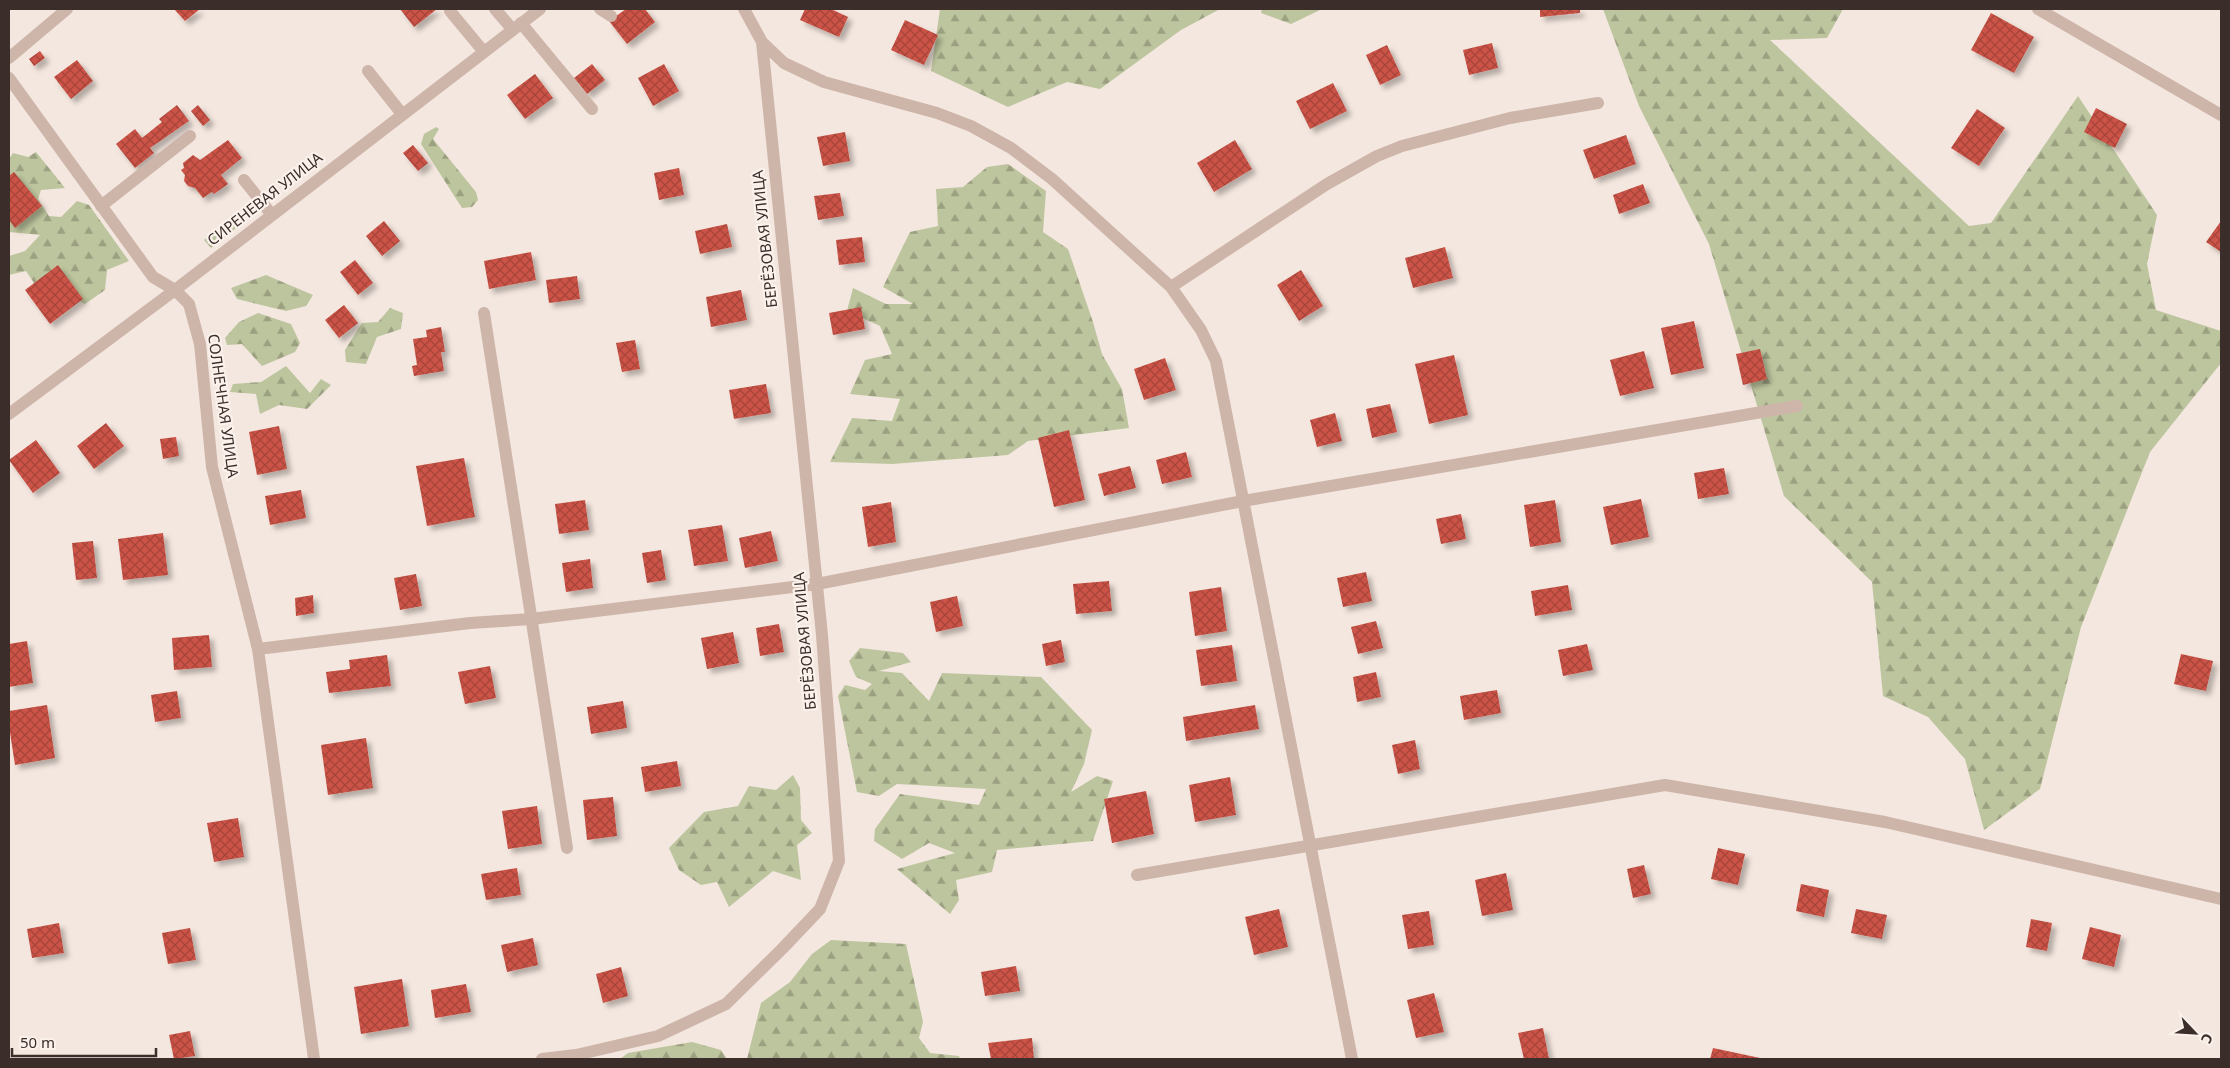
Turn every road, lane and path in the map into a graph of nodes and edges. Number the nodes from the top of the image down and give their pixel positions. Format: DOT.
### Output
graph roads {
  1 [pos="67,9"];
  2 [pos="495,9"];
  3 [pos="540,9"];
  4 [pos="600,9"];
  5 [pos="744,9"];
  6 [pos="2038,9"];
  7 [pos="450,11"];
  8 [pos="611,16"];
  9 [pos="517,27"];
  10 [pos="762,42"];
  11 [pos="484,52"];
  12 [pos="9,58"];
  13 [pos="368,70"];
  14 [pos="9,78"];
  15 [pos="1598,102"];
  16 [pos="592,109"];
  17 [pos="402,114"];
  18 [pos="2221,115"];
  19 [pos="190,136"];
  20 [pos="244,180"];
  21 [pos="101,206"];
  22 [pos="272,214"];
  23 [pos="1171,287"];
  24 [pos="175,290"];
  25 [pos="484,313"];
  26 [pos="1797,406"];
  27 [pos="9,414"];
  28 [pos="1244,501"];
  29 [pos="817,584"];
  30 [pos="531,619"];
  31 [pos="258,649"];
  32 [pos="1310,844"];
  33 [pos="567,848"];
  34 [pos="1137,875"];
  35 [pos="2221,899"];
  36 [pos="314,1059"];
  37 [pos="542,1059"];
  38 [pos="1352,1059"];
  1 -- 12 [label="street"];
  2 -- 9 [label="street"];
  3 -- 9 [label="street, СИРЕНЕВАЯ УЛИЦА"];
  4 -- 8 [label="street"];
  5 -- 10 [label="street"];
  6 -- 18 [label="street"];
  7 -- 11 [label="street"];
  9 -- 11 [label="street, СИРЕНЕВАЯ УЛИЦА"];
  9 -- 16 [label="street"];
  10 -- 23 [label="street"];
  10 -- 29 [label="street, БЕРЁЗОВАЯ УЛИЦА"];
  11 -- 17 [label="street, СИРЕНЕВАЯ УЛИЦА"];
  13 -- 17 [label="street"];
  14 -- 21 [label="street, СОЛНЕЧНАЯ УЛИЦА"];
  15 -- 23 [label="street"];
  17 -- 22 [label="street, СИРЕНЕВАЯ УЛИЦА"];
  19 -- 21 [label="street"];
  20 -- 22 [label="street"];
  21 -- 24 [label="street, СОЛНЕЧНАЯ УЛИЦА"];
  22 -- 24 [label="street, СИРЕНЕВАЯ УЛИЦА"];
  23 -- 28 [label="street"];
  24 -- 27 [label="street, СИРЕНЕВАЯ УЛИЦА"];
  24 -- 31 [label="street, СОЛНЕЧНАЯ УЛИЦА"];
  25 -- 30 [label="street"];
  26 -- 28 [label="street"];
  28 -- 29 [label="street"];
  28 -- 32 [label="street"];
  29 -- 30 [label="street"];
  29 -- 37 [label="street, БЕРЁЗОВАЯ УЛИЦА"];
  30 -- 31 [label="street"];
  30 -- 33 [label="street"];
  31 -- 36 [label="street, СОЛНЕЧНАЯ УЛИЦА"];
  32 -- 34 [label="street"];
  32 -- 35 [label="street"];
  32 -- 38 [label="street"];
}
